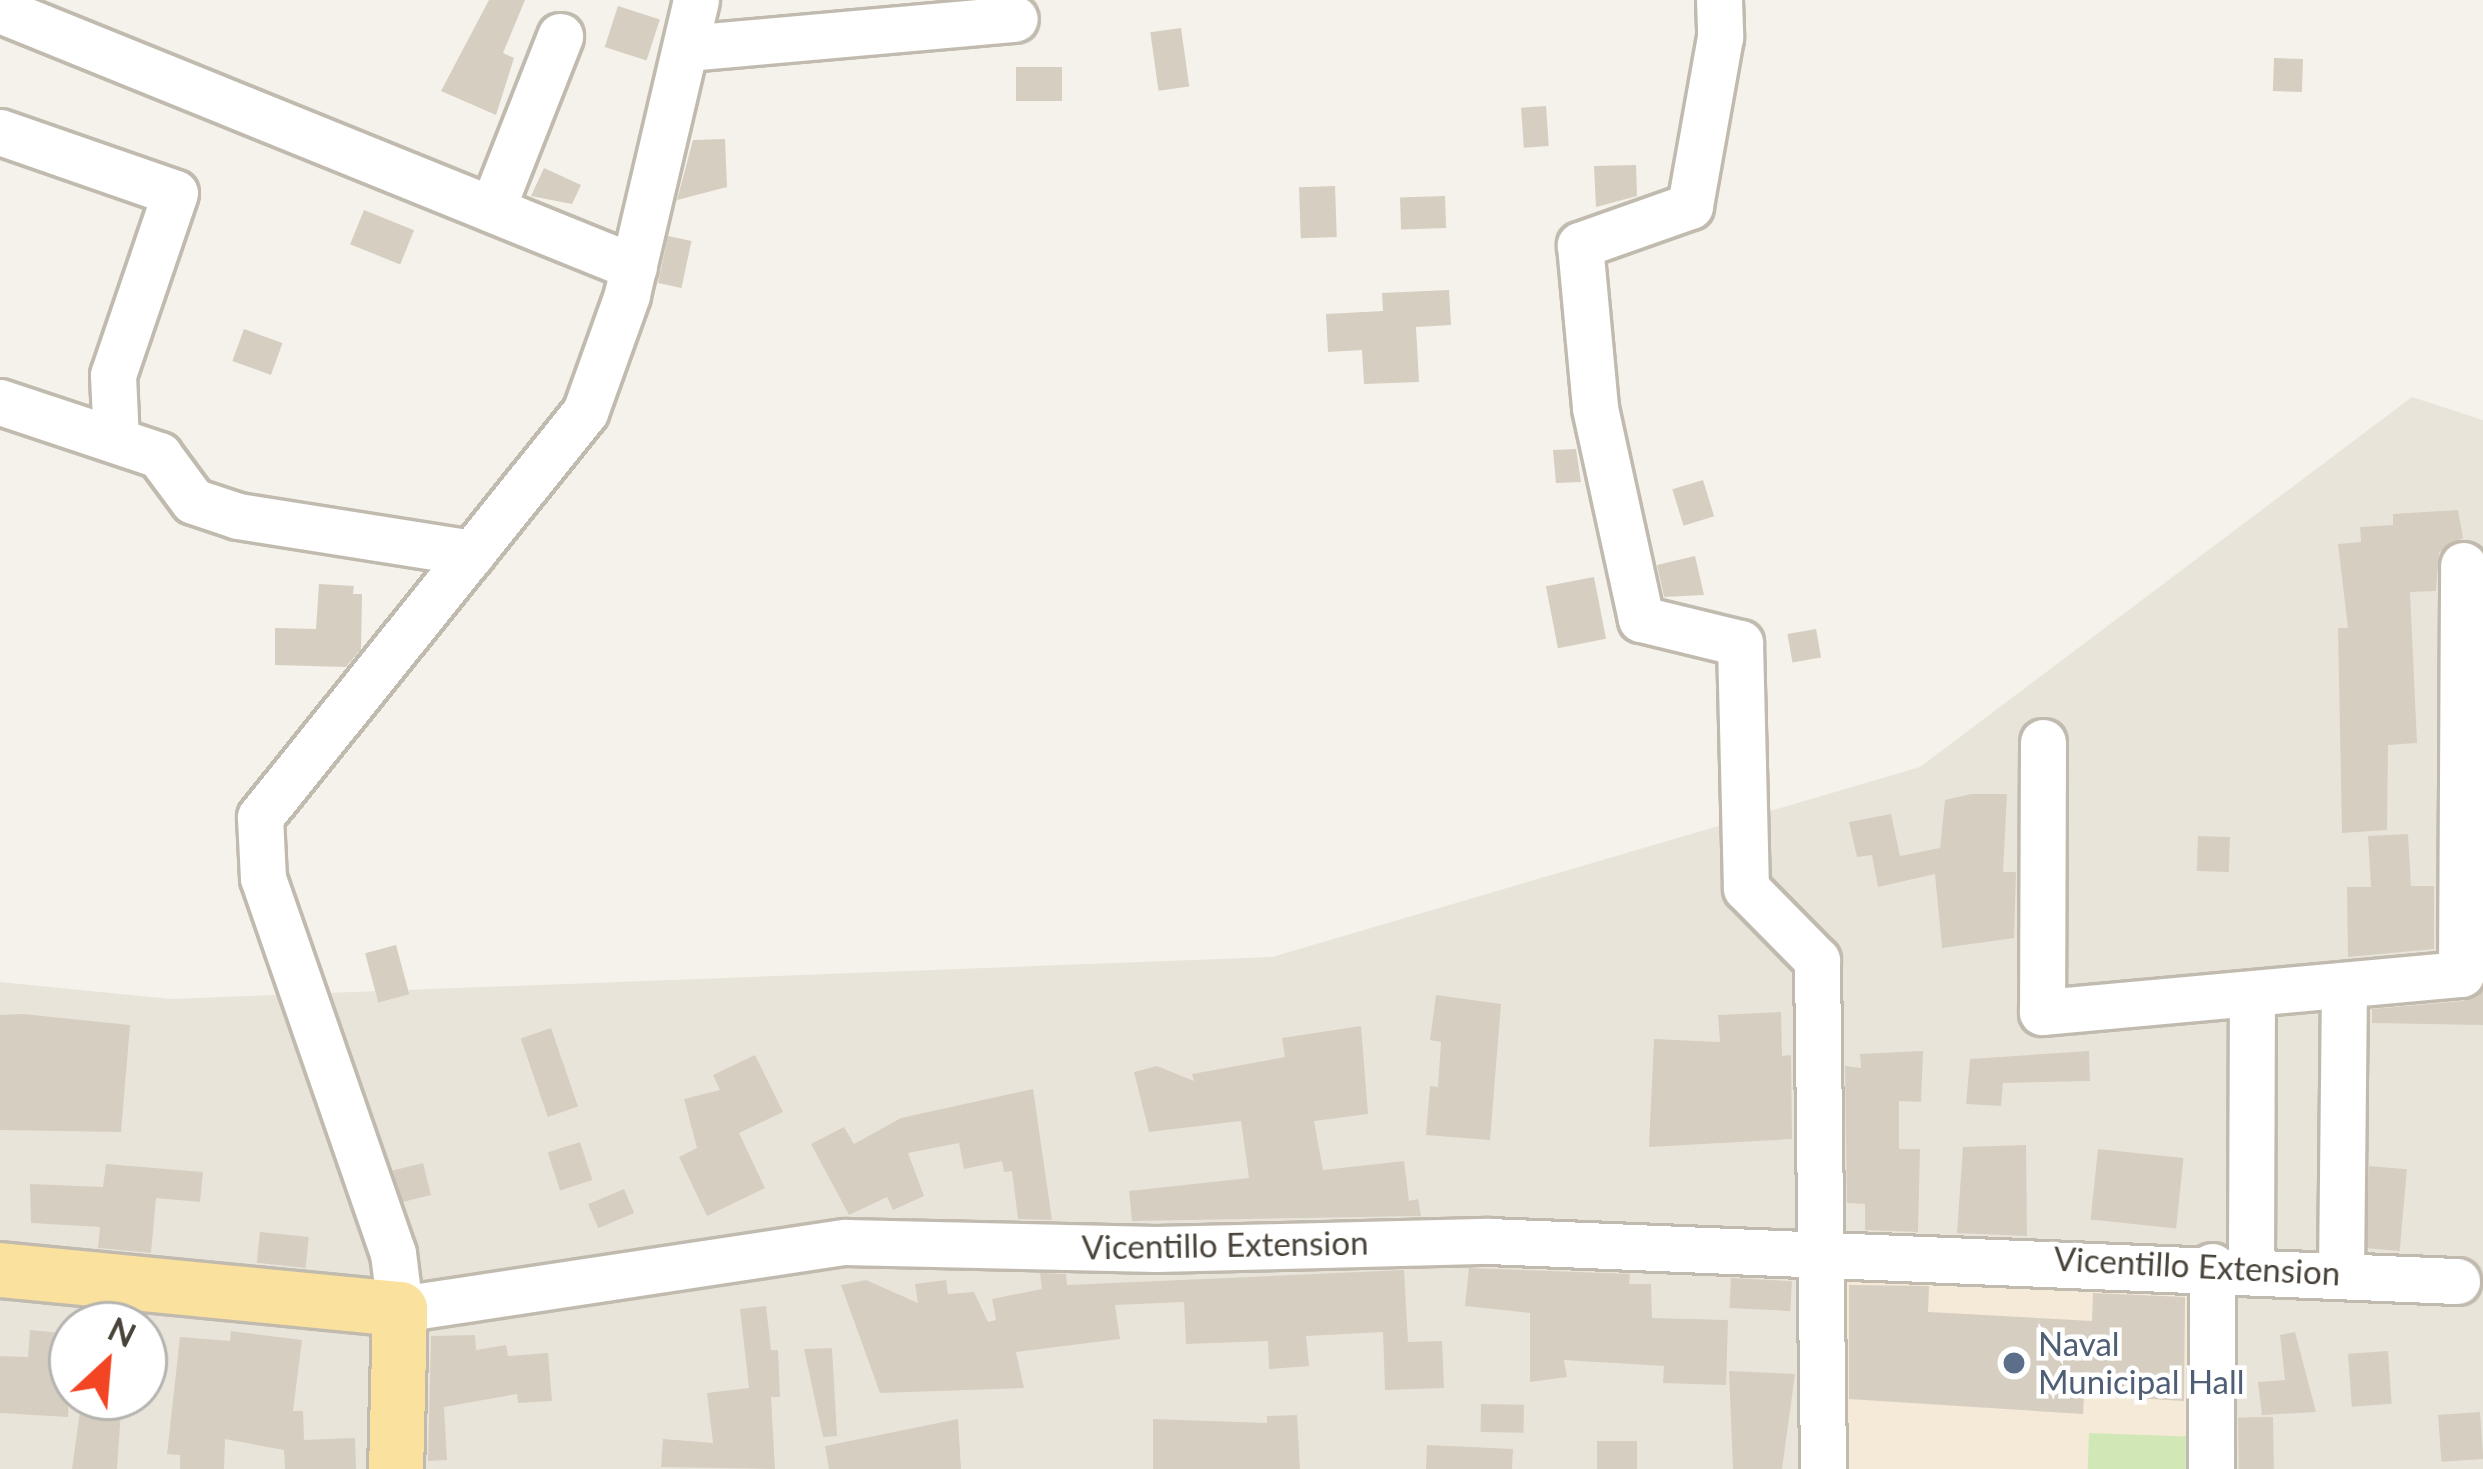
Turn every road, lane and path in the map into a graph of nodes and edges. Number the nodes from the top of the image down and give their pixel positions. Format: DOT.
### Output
graph roads {
  1 [pos="696,0"];
  2 [pos="1719,0"];
  3 [pos="0,10"];
  4 [pos="1015,19"];
  5 [pos="560,36"];
  6 [pos="686,48"];
  7 [pos="0,132"];
  8 [pos="492,209"];
  9 [pos="634,267"];
  10 [pos="0,402"];
  11 [pos="116,440"];
  12 [pos="472,553"];
  13 [pos="2463,565"];
  14 [pos="2471,616"];
  15 [pos="2043,742"];
  16 [pos="2344,990"];
  17 [pos="2252,996"];
  18 [pos="1826,1250"];
  19 [pos="2232,1266"];
  20 [pos="0,1270"];
  21 [pos="2341,1273"];
  22 [pos="2457,1281"];
  23 [pos="400,1309"];
  24 [pos="396,1469"];
  25 [pos="1823,1469"];
  26 [pos="2211,1469"];
  1 -- 6 [label="street"];
  2 -- 18 [label="street"];
  3 -- 8 [label="street"];
  4 -- 6 [label="street"];
  5 -- 8 [label="street"];
  6 -- 9 [label="street"];
  7 -- 11 [label="street"];
  8 -- 9 [label="street"];
  9 -- 12 [label="street"];
  10 -- 11 [label="street"];
  11 -- 12 [label="street"];
  12 -- 23 [label="street"];
  13 -- 14 [label="street"];
  14 -- 16 [label="street"];
  15 -- 17 [label="street"];
  16 -- 17 [label="street"];
  16 -- 21 [label="street"];
  17 -- 19 [label="street"];
  18 -- 19 [label="street, Vicentillo Extension"];
  18 -- 23 [label="street, Vicentillo Extension"];
  18 -- 25 [label="street"];
  19 -- 21 [label="street, Vicentillo Extension"];
  19 -- 26 [label="street"];
  20 -- 23 [label="main road, Vicentillo Extension"];
  21 -- 22 [label="street, Vicentillo Extension"];
  23 -- 24 [label="main road"];
}
